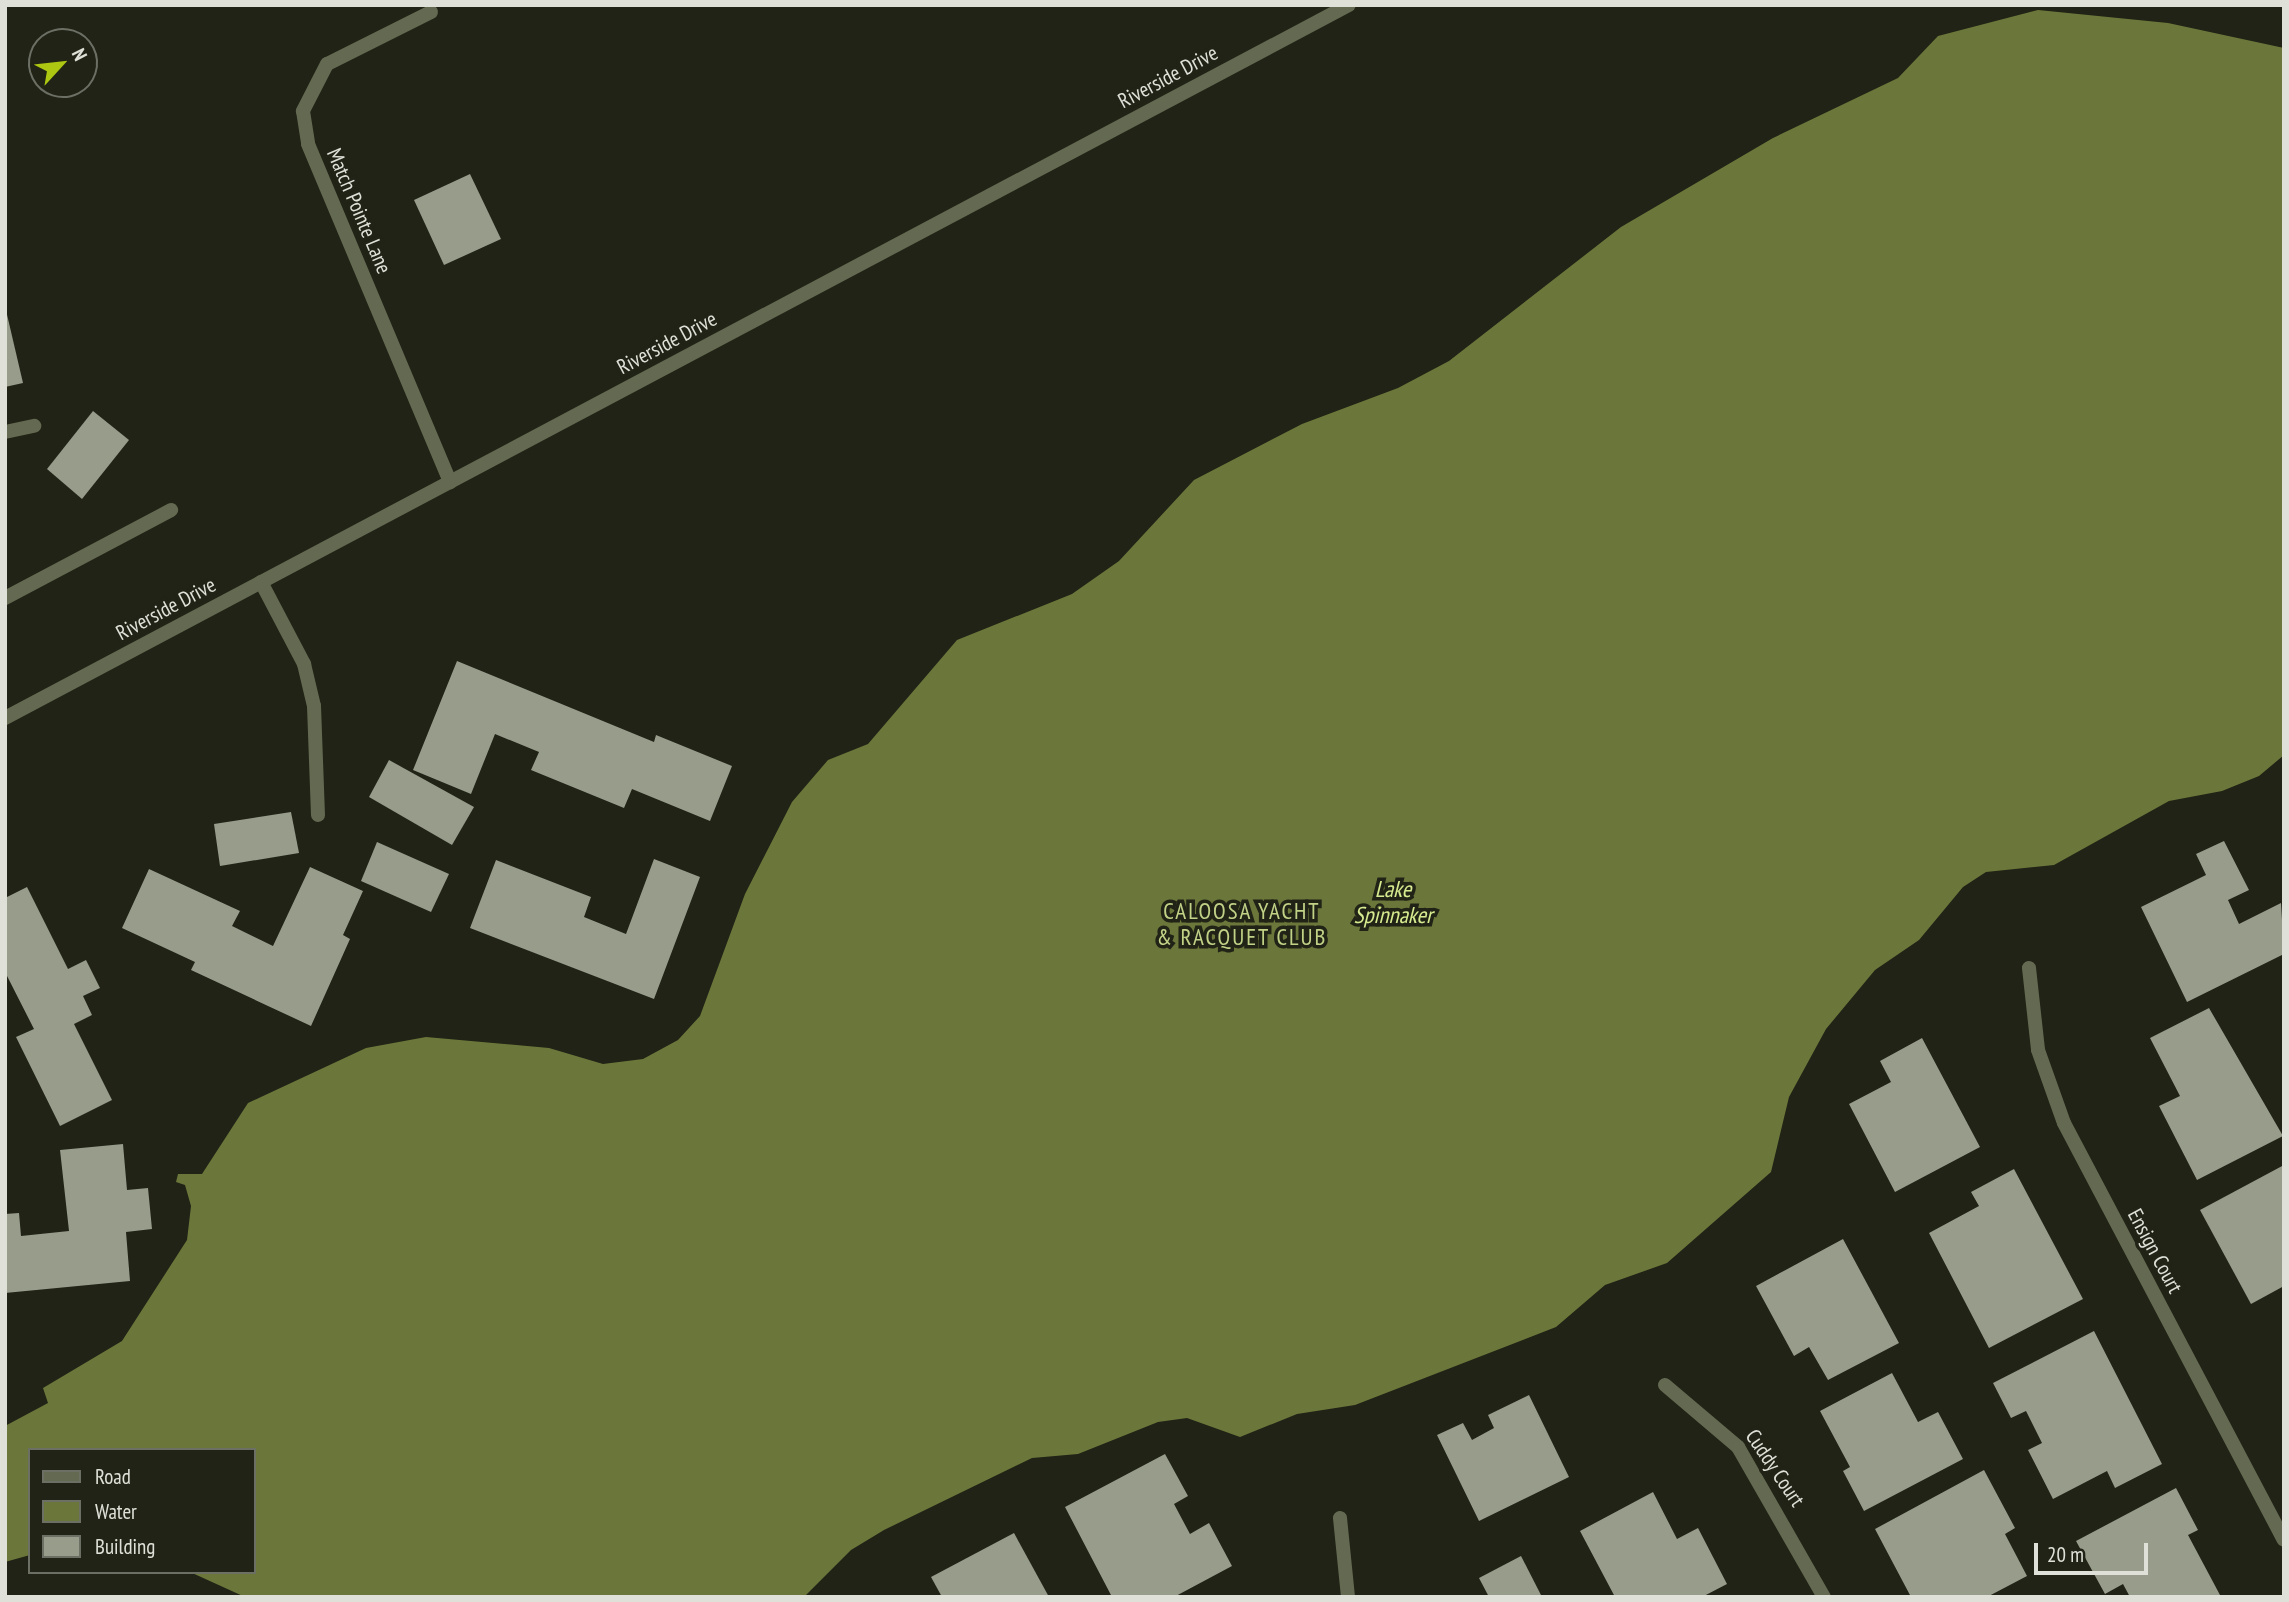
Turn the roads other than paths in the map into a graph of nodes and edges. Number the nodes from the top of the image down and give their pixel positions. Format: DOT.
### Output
graph roads {
  1 [pos="1349,5"];
  2 [pos="431,12"];
  3 [pos="34,426"];
  4 [pos="5,432"];
  5 [pos="450,482"];
  6 [pos="171,510"];
  7 [pos="261,582"];
  8 [pos="5,597"];
  9 [pos="5,718"];
  10 [pos="318,815"];
  11 [pos="2029,968"];
  12 [pos="1665,1384"];
  13 [pos="1340,1518"];
  14 [pos="2284,1540"];
  15 [pos="1348,1597"];
  16 [pos="1824,1597"];
  1 -- 5 [label="street, Riverside Drive"];
  2 -- 5 [label="street, Match Pointe Lane"];
  3 -- 4 [label="street"];
  5 -- 7 [label="street, Riverside Drive"];
  6 -- 8 [label="street"];
  7 -- 9 [label="street, Riverside Drive"];
  7 -- 10 [label="street"];
  11 -- 14 [label="street, Ensign Court"];
  12 -- 16 [label="street, Cuddy Court"];
  13 -- 15 [label="street"];
}
